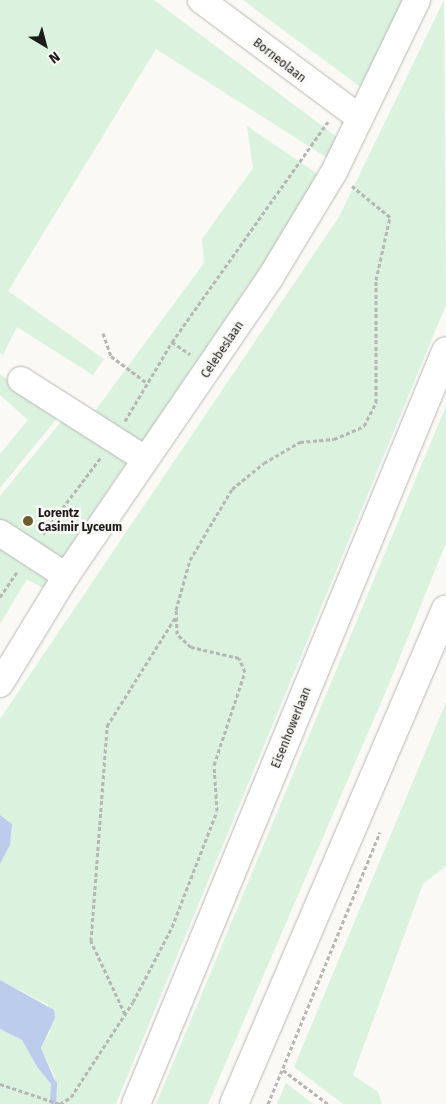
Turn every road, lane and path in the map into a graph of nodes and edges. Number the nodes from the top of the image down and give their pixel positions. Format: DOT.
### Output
graph roads {
  1 [pos="201,0"];
  2 [pos="417,0"];
  3 [pos="350,112"];
  4 [pos="334,172"];
  5 [pos="103,333"];
  6 [pos="446,351"];
  7 [pos="21,380"];
  8 [pos="147,383"];
  9 [pos="114,440"];
  10 [pos="145,459"];
  11 [pos="0,533"];
  12 [pos="30,553"];
  13 [pos="66,576"];
  14 [pos="0,597"];
  15 [pos="446,609"];
  16 [pos="176,616"];
  17 [pos="0,684"];
  18 [pos="383,822"];
  19 [pos="125,1015"];
  20 [pos="282,1070"];
  21 [pos="0,1084"];
  22 [pos="60,1104"];
  23 [pos="136,1104"];
  24 [pos="234,1104"];
  25 [pos="268,1104"];
  26 [pos="328,1104"];
  1 -- 3 [label="street, Borneolaan"];
  2 -- 3 [label="street, Celebeslaan"];
  3 -- 4 [label="street, Celebeslaan"];
  3 -- 8 [label="path"];
  4 -- 10 [label="street, Celebeslaan"];
  4 -- 16 [label="path"];
  5 -- 8 [label="path"];
  6 -- 23 [label="main road, Eisenhowerlaan"];
  7 -- 9 [label="street"];
  8 -- 9 [label="path"];
  9 -- 10 [label="street"];
  9 -- 12 [label="path"];
  10 -- 13 [label="street, Celebeslaan"];
  11 -- 12 [label="street"];
  12 -- 13 [label="street"];
  12 -- 14 [label="path"];
  13 -- 17 [label="street, Celebeslaan"];
  15 -- 24 [label="main road"];
  16 -- 19 [label="path"];
  16 -- 19 [label="path"];
  18 -- 20 [label="path"];
  19 -- 22 [label="path"];
  20 -- 25 [label="path"];
  20 -- 26 [label="path"];
  21 -- 22 [label="path"];
}
